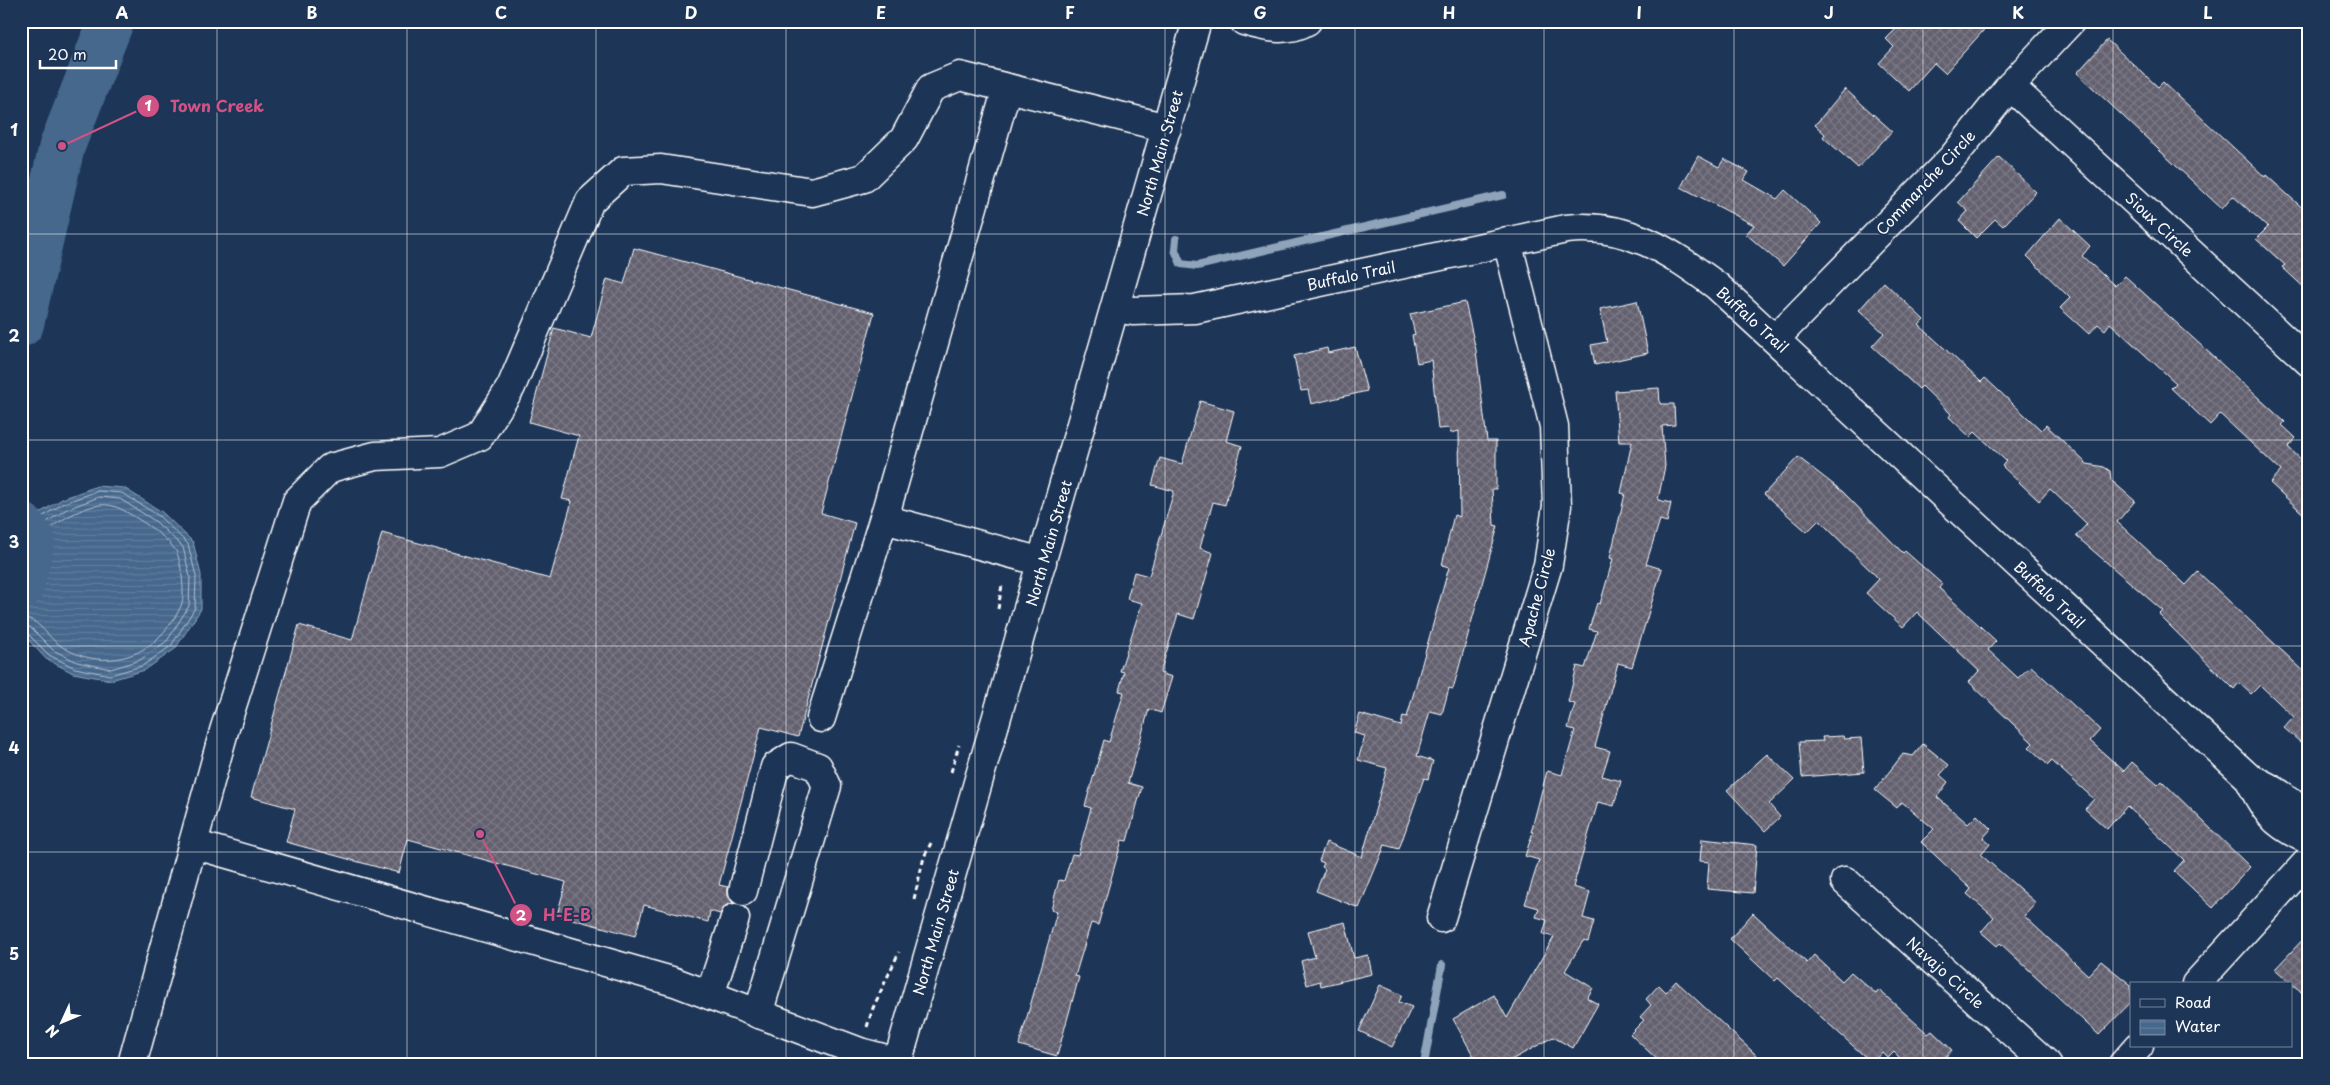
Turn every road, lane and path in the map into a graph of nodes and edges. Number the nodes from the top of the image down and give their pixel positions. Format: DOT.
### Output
graph roads {
  1 [pos="1197,21"];
  2 [pos="1244,21"];
  3 [pos="1307,21"];
  4 [pos="2071,21"];
  5 [pos="2010,86"];
  6 [pos="1007,88"];
  7 [pos="1167,128"];
  8 [pos="1508,241"];
  9 [pos="1115,308"];
  10 [pos="1775,339"];
  11 [pos="2309,362"];
  12 [pos="884,519"];
  13 [pos="1042,562"];
  14 [pos="1002,585"];
  15 [pos="997,616"];
  16 [pos="821,718"];
  17 [pos="960,742"];
  18 [pos="950,776"];
  19 [pos="2248,777"];
  20 [pos="2309,825"];
  21 [pos="2309,840"];
  22 [pos="932,841"];
  23 [pos="193,844"];
  24 [pos="2309,860"];
  25 [pos="1845,881"];
  26 [pos="743,891"];
  27 [pos="914,900"];
  28 [pos="735,918"];
  29 [pos="1441,918"];
  30 [pos="900,950"];
  31 [pos="2198,982"];
  32 [pos="710,995"];
  33 [pos="758,1014"];
  34 [pos="2137,1048"];
  35 [pos="860,1052"];
  36 [pos="898,1063"];
  37 [pos="132,1064"];
  38 [pos="2048,1064"];
  39 [pos="2123,1064"];
  1 -- 7 [label="street, North Main Street"];
  2 -- 3 [label="street"];
  4 -- 5 [label="street, Commanche Circle"];
  5 -- 10 [label="street, Commanche Circle"];
  5 -- 11 [label="street, Sioux Circle"];
  6 -- 7 [label="street"];
  6 -- 12 [label="street"];
  6 -- 23 [label="street"];
  7 -- 9 [label="street, North Main Street"];
  8 -- 9 [label="street, Buffalo Trail"];
  8 -- 10 [label="street, Buffalo Trail"];
  8 -- 29 [label="street, Apache Circle"];
  9 -- 13 [label="street, North Main Street"];
  10 -- 19 [label="street, Buffalo Trail"];
  12 -- 13 [label="street"];
  12 -- 16 [label="street"];
  13 -- 36 [label="street, North Main Street"];
  14 -- 15 [label="path"];
  17 -- 18 [label="path"];
  19 -- 20 [label="street, Buffalo Trail"];
  19 -- 21 [label="street, Buffalo Trail"];
  22 -- 27 [label="path"];
  23 -- 32 [label="street"];
  23 -- 37 [label="street"];
  24 -- 31 [label="street"];
  25 -- 38 [label="street, Navajo Circle"];
  26 -- 33 [label="street"];
  28 -- 32 [label="street"];
  30 -- 35 [label="path"];
  32 -- 33 [label="street"];
  33 -- 35 [label="street"];
  34 -- 39 [label="street"];
  35 -- 36 [label="street"];
}
